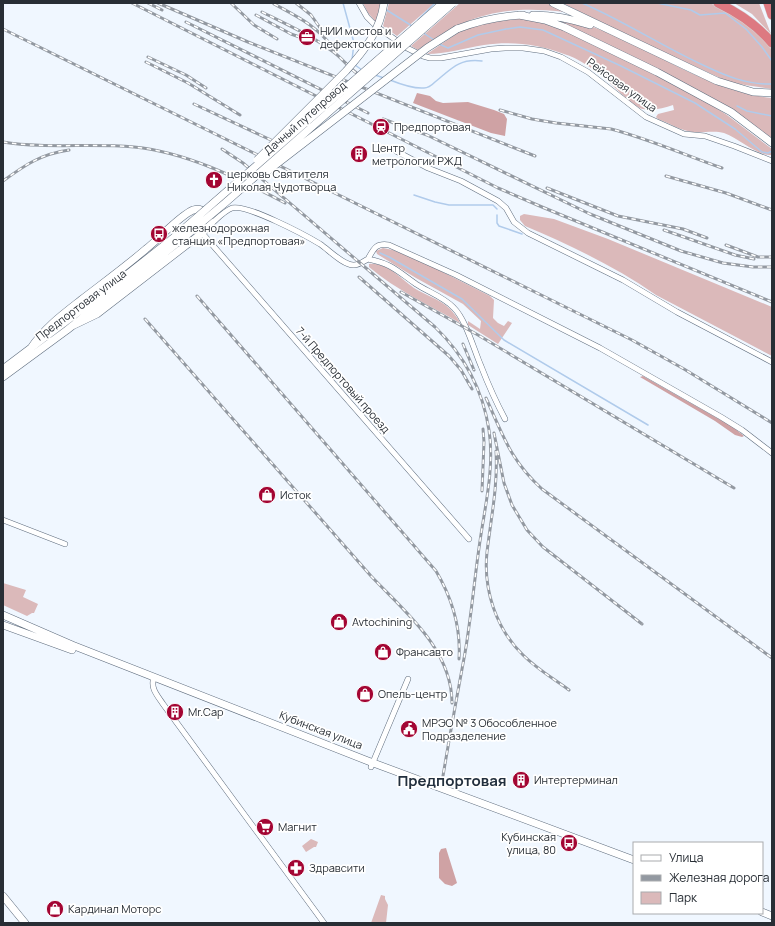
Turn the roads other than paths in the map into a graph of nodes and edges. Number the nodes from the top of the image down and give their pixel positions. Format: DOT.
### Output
graph roads {
  1 [pos="359,3"];
  2 [pos="384,3"];
  3 [pos="443,3"];
  4 [pos="452,3"];
  5 [pos="553,3"];
  6 [pos="718,3"];
  7 [pos="768,3"];
  8 [pos="519,15"];
  9 [pos="772,15"];
  10 [pos="614,33"];
  11 [pos="772,43"];
  12 [pos="772,93"];
  13 [pos="771,142"];
  14 [pos="396,151"];
  15 [pos="772,161"];
  16 [pos="226,193"];
  17 [pos="225,203"];
  18 [pos="210,225"];
  19 [pos="202,233"];
  20 [pos="168,246"];
  21 [pos="368,258"];
  22 [pos="72,326"];
  23 [pos="31,348"];
  24 [pos="772,362"];
  25 [pos="3,368"];
  26 [pos="3,377"];
  27 [pos="505,419"];
  28 [pos="772,453"];
  29 [pos="3,520"];
  30 [pos="469,539"];
  31 [pos="65,544"];
  32 [pos="3,614"];
  33 [pos="3,625"];
  34 [pos="153,679"];
  35 [pos="408,679"];
  36 [pos="372,765"];
  37 [pos="633,860"];
  38 [pos="633,864"];
  39 [pos="3,896"];
  40 [pos="3,903"];
  41 [pos="19,923"];
  42 [pos="25,923"];
  43 [pos="324,923"];
  1 -- 15 [label="street, Рейсовая улица"];
  2 -- 16 [label="main road, bridge"];
  3 -- 16 [label="main road, Дачный путепровод, bridge"];
  4 -- 17 [label="main road, Дачный путепровод, bridge"];
  5 -- 10 [label="main road"];
  6 -- 11 [label="highway"];
  7 -- 9 [label="highway"];
  8 -- 10 [label="main road"];
  8 -- 13 [label="main road"];
  8 -- 17 [label="main road, bridge"];
  10 -- 12 [label="main road"];
  14 -- 24 [label="street"];
  16 -- 20 [label="main road, Дачный путепровод, bridge"];
  17 -- 20 [label="main road, Дачный путепровод, bridge"];
  18 -- 19 [label="main road"];
  18 -- 21 [label="street"];
  18 -- 23 [label="main road"];
  19 -- 22 [label="main road"];
  19 -- 30 [label="street, 7-й Предпортовый проезд"];
  20 -- 22 [label="main road, Предпортовая улица"];
  20 -- 23 [label="main road, Предпортовая улица"];
  21 -- 27 [label="street"];
  21 -- 28 [label="street"];
  22 -- 26 [label="main road, Предпортовая улица"];
  23 -- 25 [label="main road, Предпортовая улица"];
  29 -- 31 [label="street"];
  32 -- 34 [label="main road, Кубинская улица"];
  33 -- 34 [label="main road, Кубинская улица"];
  34 -- 36 [label="main road, Кубинская улица"];
  34 -- 43 [label="street"];
  35 -- 36 [label="street"];
  36 -- 37 [label="main road, Кубинская улица"];
  36 -- 38 [label="main road, Кубинская улица"];
  39 -- 42 [label="main road"];
  40 -- 41 [label="main road"];
}
